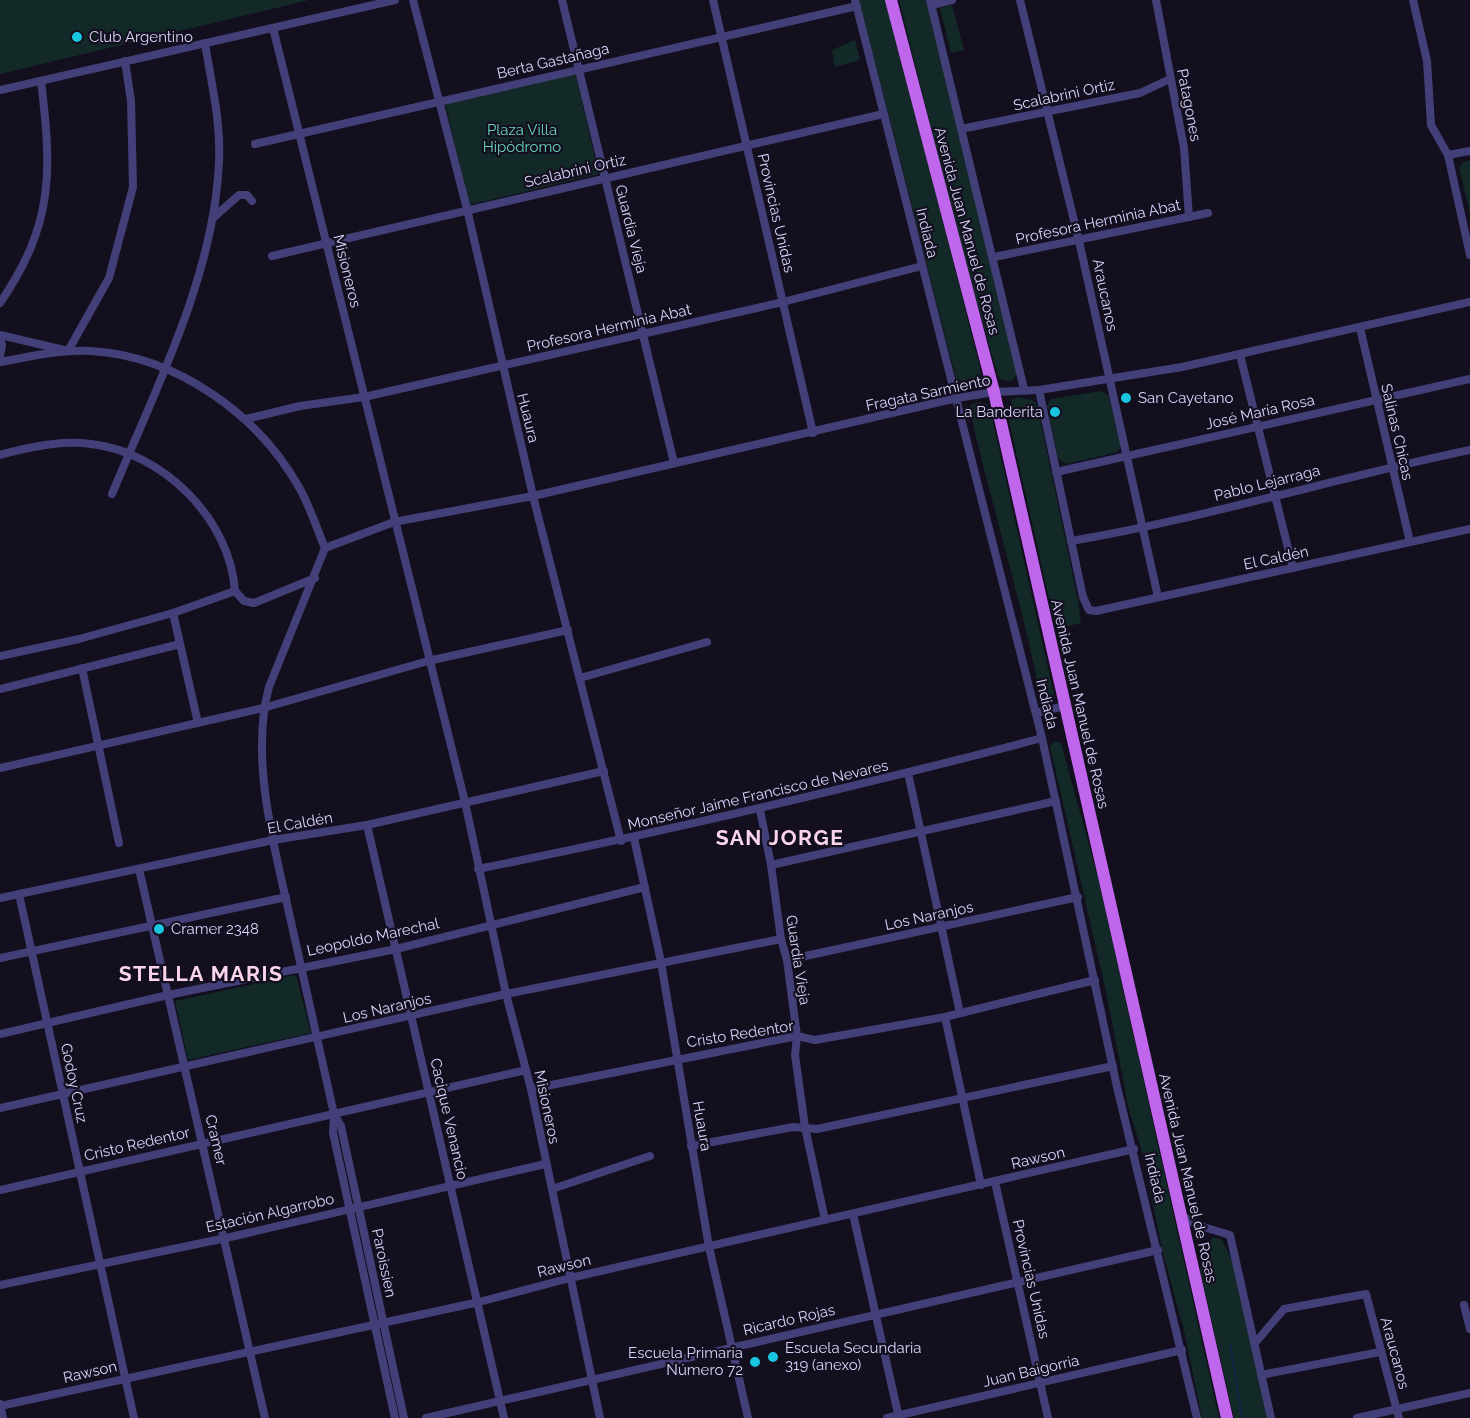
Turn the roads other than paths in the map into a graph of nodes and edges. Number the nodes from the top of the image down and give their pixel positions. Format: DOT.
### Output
graph roads {
  1 [pos="395,0"];
  2 [pos="413,0"];
  3 [pos="562,0"];
  4 [pos="713,0"];
  5 [pos="891,0"];
  6 [pos="952,0"];
  7 [pos="1020,0"];
  8 [pos="1156,0"];
  9 [pos="1413,0"];
  10 [pos="856,3"];
  11 [pos="931,3"];
  12 [pos="273,28"];
  13 [pos="722,37"];
  14 [pos="205,43"];
  15 [pos="125,61"];
  16 [pos="578,68"];
  17 [pos="1170,79"];
  18 [pos="41,81"];
  19 [pos="0,90"];
  20 [pos="441,101"];
  21 [pos="883,114"];
  22 [pos="1047,114"];
  23 [pos="961,129"];
  24 [pos="301,132"];
  25 [pos="255,144"];
  26 [pos="747,146"];
  27 [pos="1470,151"];
  28 [pos="1448,155"];
  29 [pos="605,178"];
  30 [pos="252,201"];
  31 [pos="467,209"];
  32 [pos="1208,213"];
  33 [pos="1189,217"];
  34 [pos="213,218"];
  35 [pos="1467,219"];
  36 [pos="1079,241"];
  37 [pos="326,243"];
  38 [pos="1470,255"];
  39 [pos="272,256"];
  40 [pos="994,257"];
  41 [pos="922,266"];
  42 [pos="783,302"];
  43 [pos="1470,302"];
  44 [pos="0,303"];
  45 [pos="1360,328"];
  46 [pos="642,334"];
  47 [pos="0,337"];
  48 [pos="68,351"];
  49 [pos="0,356"];
  50 [pos="1240,356"];
  51 [pos="0,362"];
  52 [pos="502,366"];
  53 [pos="163,368"];
  54 [pos="1470,379"];
  55 [pos="1109,380"];
  56 [pos="1024,389"];
  57 [pos="1039,390"];
  58 [pos="994,392"];
  59 [pos="364,398"];
  60 [pos="957,398"];
  61 [pos="1375,399"];
  62 [pos="246,419"];
  63 [pos="1258,428"];
  64 [pos="813,433"];
  65 [pos="1470,450"];
  66 [pos="128,453"];
  67 [pos="0,454"];
  68 [pos="1128,454"];
  69 [pos="674,464"];
  70 [pos="1392,466"];
  71 [pos="1056,472"];
  72 [pos="112,494"];
  73 [pos="1275,494"];
  74 [pos="533,496"];
  75 [pos="394,522"];
  76 [pos="1143,528"];
  77 [pos="1470,528"];
  78 [pos="1071,541"];
  79 [pos="1410,542"];
  80 [pos="325,548"];
  81 [pos="1293,568"];
  82 [pos="315,578"];
  83 [pos="235,591"];
  84 [pos="1158,597"];
  85 [pos="173,613"];
  86 [pos="568,630"];
  87 [pos="707,642"];
  88 [pos="180,644"];
  89 [pos="0,656"];
  90 [pos="428,661"];
  91 [pos="82,668"];
  92 [pos="580,678"];
  93 [pos="0,689"];
  94 [pos="1065,706"];
  95 [pos="263,708"];
  96 [pos="1036,713"];
  97 [pos="198,723"];
  98 [pos="1042,738"];
  99 [pos="99,746"];
  100 [pos="0,768"];
  101 [pos="604,771"];
  102 [pos="908,773"];
  103 [pos="1056,801"];
  104 [pos="465,802"];
  105 [pos="760,810"];
  106 [pos="367,825"];
  107 [pos="921,831"];
  108 [pos="634,838"];
  109 [pos="273,840"];
  110 [pos="621,841"];
  111 [pos="119,843"];
  112 [pos="771,865"];
  113 [pos="478,868"];
  114 [pos="139,869"];
  115 [pos="645,887"];
  116 [pos="19,894"];
  117 [pos="286,897"];
  118 [pos="1078,897"];
  119 [pos="0,898"];
  120 [pos="491,923"];
  121 [pos="152,924"];
  122 [pos="941,927"];
  123 [pos="781,939"];
  124 [pos="396,948"];
  125 [pos="31,950"];
  126 [pos="0,958"];
  127 [pos="787,960"];
  128 [pos="661,962"];
  129 [pos="301,967"];
  130 [pos="1095,980"];
  131 [pos="506,994"];
  132 [pos="168,995"];
  133 [pos="960,1013"];
  134 [pos="412,1016"];
  135 [pos="945,1017"];
  136 [pos="47,1023"];
  137 [pos="0,1034"];
  138 [pos="797,1036"];
  139 [pos="317,1038"];
  140 [pos="676,1058"];
  141 [pos="1113,1066"];
  142 [pos="185,1067"];
  143 [pos="526,1070"];
  144 [pos="531,1089"];
  145 [pos="429,1093"];
  146 [pos="63,1096"];
  147 [pos="962,1098"];
  148 [pos="0,1108"];
  149 [pos="334,1114"];
  150 [pos="806,1127"];
  151 [pos="202,1144"];
  152 [pos="692,1146"];
  153 [pos="1134,1149"];
  154 [pos="650,1156"];
  155 [pos="545,1164"];
  156 [pos="80,1171"];
  157 [pos="995,1182"];
  158 [pos="449,1184"];
  159 [pos="981,1185"];
  160 [pos="552,1189"];
  161 [pos="0,1190"];
  162 [pos="354,1208"];
  163 [pos="853,1214"];
  164 [pos="1180,1215"];
  165 [pos="825,1220"];
  166 [pos="226,1238"];
  167 [pos="709,1246"];
  168 [pos="1158,1250"];
  169 [pos="100,1263"];
  170 [pos="570,1278"];
  171 [pos="1018,1283"];
  172 [pos="0,1285"];
  173 [pos="478,1302"];
  174 [pos="1464,1305"];
  175 [pos="875,1314"];
  176 [pos="378,1323"];
  177 [pos="1470,1329"];
  178 [pos="1255,1343"];
  179 [pos="732,1347"];
  180 [pos="250,1350"];
  181 [pos="1182,1350"];
  182 [pos="1380,1352"];
  183 [pos="1261,1375"];
  184 [pos="125,1378"];
  185 [pos="591,1379"];
  186 [pos="1040,1383"];
  187 [pos="1470,1393"];
  188 [pos="500,1401"];
  189 [pos="0,1405"];
  190 [pos="1398,1414"];
  191 [pos="898,1417"];
  192 [pos="3,1418"];
  193 [pos="134,1418"];
  194 [pos="265,1418"];
  195 [pos="395,1418"];
  196 [pos="404,1418"];
  197 [pos="426,1418"];
  198 [pos="504,1418"];
  199 [pos="600,1418"];
  200 [pos="748,1418"];
  201 [pos="886,1418"];
  202 [pos="1048,1418"];
  203 [pos="1197,1418"];
  204 [pos="1227,1418"];
  205 [pos="1271,1418"];
  206 [pos="1357,1418"];
  1 -- 12 [label="street"];
  2 -- 20 [label="street, Huaura"];
  3 -- 16 [label="street, Guardia Vieja"];
  4 -- 13 [label="street, Provincias Unidas"];
  5 -- 58 [label="main road, Avenida Juan Manuel de Rosas"];
  6 -- 11 [label="street"];
  7 -- 22 [label="street, Araucanos"];
  8 -- 17 [label="street, Patagones"];
  9 -- 28 [label="street"];
  10 -- 13 [label="street, Berta Gastañaga"];
  10 -- 21 [label="street, Indiada"];
  11 -- 23 [label="street"];
  12 -- 14 [label="street"];
  12 -- 24 [label="street, Misioneros"];
  13 -- 16 [label="street, Berta Gastañaga"];
  13 -- 26 [label="street, Provincias Unidas"];
  14 -- 15 [label="street"];
  14 -- 34 [label="street"];
  15 -- 18 [label="street"];
  15 -- 48 [label="street"];
  16 -- 20 [label="street, Berta Gastañaga"];
  16 -- 29 [label="street, Guardia Vieja"];
  17 -- 22 [label="street, Scalabrini Ortiz"];
  17 -- 33 [label="street, Patagones"];
  18 -- 19 [label="street"];
  18 -- 44 [label="street"];
  20 -- 24 [label="street, Berta Gastañaga"];
  20 -- 31 [label="street, Huaura"];
  21 -- 26 [label="street, Scalabrini Ortiz"];
  21 -- 41 [label="street, Indiada"];
  22 -- 23 [label="street, Scalabrini Ortiz"];
  22 -- 36 [label="street, Araucanos"];
  23 -- 40 [label="street"];
  24 -- 25 [label="street, Berta Gastañaga"];
  24 -- 37 [label="street, Misioneros"];
  26 -- 29 [label="street, Scalabrini Ortiz"];
  26 -- 42 [label="street, Provincias Unidas"];
  27 -- 28 [label="street"];
  28 -- 35 [label="street"];
  29 -- 31 [label="street, Scalabrini Ortiz"];
  29 -- 46 [label="street, Guardia Vieja"];
  30 -- 34 [label="street"];
  31 -- 37 [label="street, Scalabrini Ortiz"];
  31 -- 52 [label="street, Huaura"];
  32 -- 33 [label="street, Profesora Herminia Abat"];
  33 -- 36 [label="street, Profesora Herminia Abat"];
  34 -- 53 [label="street"];
  35 -- 38 [label="street"];
  36 -- 40 [label="street, Profesora Herminia Abat"];
  36 -- 55 [label="street, Araucanos"];
  37 -- 39 [label="street, Scalabrini Ortiz"];
  37 -- 59 [label="street, Misioneros"];
  40 -- 56 [label="street"];
  41 -- 42 [label="street, Profesora Herminia Abat"];
  41 -- 60 [label="street, Indiada"];
  42 -- 46 [label="street, Profesora Herminia Abat"];
  42 -- 64 [label="street, Provincias Unidas"];
  43 -- 45 [label="street, Fragata Sarmiento"];
  45 -- 50 [label="street, Fragata Sarmiento"];
  45 -- 61 [label="street, Salinas Chicas"];
  46 -- 52 [label="street, Profesora Herminia Abat"];
  46 -- 69 [label="street, Guardia Vieja"];
  47 -- 48 [label="street"];
  47 -- 49 [label="street"];
  48 -- 51 [label="street"];
  48 -- 53 [label="street"];
  50 -- 55 [label="street, Fragata Sarmiento"];
  50 -- 63 [label="street"];
  52 -- 59 [label="street, Profesora Herminia Abat"];
  52 -- 74 [label="street, Huaura"];
  53 -- 62 [label="street"];
  53 -- 66 [label="street"];
  54 -- 61 [label="street, José María Rosa"];
  55 -- 57 [label="street, Fragata Sarmiento"];
  55 -- 68 [label="street, Araucanos"];
  56 -- 57 [label="street, Fragata Sarmiento"];
  56 -- 58 [label="street, Fragata Sarmiento"];
  57 -- 71 [label="street"];
  58 -- 60 [label="street, Fragata Sarmiento"];
  58 -- 94 [label="main road, Avenida Juan Manuel de Rosas"];
  59 -- 62 [label="street, Profesora Herminia Abat"];
  59 -- 75 [label="street, Misioneros"];
  60 -- 64 [label="street, Fragata Sarmiento"];
  60 -- 96 [label="street, Indiada"];
  61 -- 63 [label="street, José María Rosa"];
  61 -- 70 [label="street, Salinas Chicas"];
  62 -- 80 [label="street"];
  63 -- 68 [label="street, José María Rosa"];
  63 -- 73 [label="street"];
  64 -- 69 [label="street, Fragata Sarmiento"];
  65 -- 70 [label="street, Pablo Lejarraga"];
  66 -- 67 [label="street"];
  66 -- 72 [label="street"];
  66 -- 83 [label="street"];
  68 -- 71 [label="street, José María Rosa"];
  68 -- 76 [label="street, Araucanos"];
  69 -- 74 [label="street, Fragata Sarmiento"];
  70 -- 73 [label="street, Pablo Lejarraga"];
  70 -- 79 [label="street, Salinas Chicas"];
  71 -- 78 [label="street"];
  73 -- 76 [label="street, Pablo Lejarraga"];
  73 -- 81 [label="street"];
  74 -- 75 [label="street, Fragata Sarmiento"];
  74 -- 86 [label="street, Huaura"];
  75 -- 80 [label="street, Fragata Sarmiento"];
  75 -- 90 [label="street, Misioneros"];
  76 -- 78 [label="street, Pablo Lejarraga"];
  76 -- 84 [label="street, Araucanos"];
  77 -- 79 [label="street, El Caldén"];
  78 -- 84 [label="street, El Caldén"];
  79 -- 81 [label="street, El Caldén"];
  80 -- 82 [label="street, Paroissien"];
  81 -- 84 [label="street, El Caldén"];
  82 -- 83 [label="street"];
  82 -- 95 [label="street, Paroissien"];
  83 -- 85 [label="street"];
  85 -- 88 [label="street"];
  85 -- 89 [label="street"];
  86 -- 90 [label="street"];
  86 -- 92 [label="street, Huaura"];
  87 -- 92 [label="street"];
  88 -- 91 [label="street"];
  88 -- 97 [label="street"];
  90 -- 95 [label="street"];
  90 -- 104 [label="street, Misioneros"];
  91 -- 93 [label="street"];
  91 -- 99 [label="street"];
  92 -- 101 [label="street, Huaura"];
  94 -- 96 [label="street"];
  94 -- 164 [label="main road, Avenida Juan Manuel de Rosas"];
  95 -- 97 [label="street"];
  95 -- 109 [label="street, Paroissien"];
  96 -- 98 [label="street, Indiada"];
  97 -- 99 [label="street"];
  98 -- 102 [label="street, Monseñor Jaime Francisco de Nevares"];
  98 -- 103 [label="street, Indiada"];
  99 -- 100 [label="street"];
  99 -- 111 [label="street"];
  101 -- 104 [label="street, El Caldén"];
  101 -- 110 [label="street, Huaura"];
  102 -- 105 [label="street, Monseñor Jaime Francisco de Nevares"];
  102 -- 107 [label="street"];
  103 -- 107 [label="street"];
  103 -- 118 [label="street, Indiada"];
  104 -- 106 [label="street, El Caldén"];
  104 -- 113 [label="street, Misioneros"];
  105 -- 108 [label="street, Monseñor Jaime Francisco de Nevares"];
  105 -- 112 [label="street, Guardia Vieja"];
  106 -- 109 [label="street, El Caldén"];
  106 -- 124 [label="street, Cacique Venancio"];
  107 -- 112 [label="street"];
  107 -- 122 [label="street"];
  108 -- 110 [label="street, Monseñor Jaime Francisco de Nevares"];
  108 -- 115 [label="street, Huaura"];
  109 -- 114 [label="street, El Caldén"];
  109 -- 117 [label="street, Paroissien"];
  110 -- 113 [label="street, Monseñor Jaime Francisco de Nevares"];
  112 -- 123 [label="street, Guardia Vieja"];
  113 -- 120 [label="street, Misioneros"];
  114 -- 116 [label="street, El Caldén"];
  114 -- 121 [label="street, Cramer"];
  115 -- 120 [label="street, Leopoldo Marechal"];
  115 -- 128 [label="street, Huaura"];
  116 -- 119 [label="street, El Caldén"];
  116 -- 125 [label="street, Godoy Cruz"];
  117 -- 121 [label="street"];
  117 -- 129 [label="street, Paroissien"];
  118 -- 122 [label="street, Los Naranjos"];
  118 -- 130 [label="street, Indiada"];
  120 -- 124 [label="street, Leopoldo Marechal"];
  120 -- 131 [label="street, Misioneros"];
  121 -- 125 [label="street"];
  121 -- 132 [label="street, Cramer"];
  122 -- 127 [label="street, Los Naranjos"];
  122 -- 133 [label="street"];
  123 -- 127 [label="street, Guardia Vieja"];
  123 -- 128 [label="street, Los Naranjos"];
  124 -- 129 [label="street, Leopoldo Marechal"];
  124 -- 134 [label="street, Cacique Venancio"];
  125 -- 126 [label="street"];
  125 -- 136 [label="street, Godoy Cruz"];
  127 -- 138 [label="street, Guardia Vieja"];
  128 -- 131 [label="street, Los Naranjos"];
  128 -- 140 [label="street, Huaura"];
  129 -- 132 [label="street, Leopoldo Marechal"];
  129 -- 139 [label="street, Paroissien"];
  130 -- 133 [label="street, Cristo Redentor"];
  130 -- 141 [label="street, Indiada"];
  131 -- 134 [label="street, Los Naranjos"];
  131 -- 143 [label="street, Misioneros"];
  132 -- 136 [label="street, Leopoldo Marechal"];
  132 -- 142 [label="street, Cramer"];
  133 -- 135 [label="street, Cristo Redentor"];
  134 -- 139 [label="street, Los Naranjos"];
  134 -- 145 [label="street, Cacique Venancio"];
  135 -- 138 [label="street, Cristo Redentor"];
  135 -- 147 [label="street"];
  136 -- 137 [label="street, Leopoldo Marechal"];
  136 -- 146 [label="street, Godoy Cruz"];
  138 -- 140 [label="street, Cristo Redentor"];
  138 -- 150 [label="street, Guardia Vieja"];
  139 -- 142 [label="street, Los Naranjos"];
  139 -- 149 [label="street, Paroissien"];
  140 -- 144 [label="street, Cristo Redentor"];
  140 -- 152 [label="street, Huaura"];
  141 -- 147 [label="street"];
  141 -- 153 [label="street, Indiada"];
  142 -- 146 [label="street, Los Naranjos"];
  142 -- 151 [label="street, Cramer"];
  143 -- 144 [label="street, Misioneros"];
  143 -- 145 [label="street, Cristo Redentor"];
  144 -- 155 [label="street, Misioneros"];
  145 -- 149 [label="street, Cristo Redentor"];
  145 -- 158 [label="street, Cacique Venancio"];
  146 -- 148 [label="street, Los Naranjos"];
  146 -- 156 [label="street, Godoy Cruz"];
  147 -- 150 [label="street"];
  147 -- 159 [label="street"];
  149 -- 151 [label="street, Cristo Redentor"];
  149 -- 162 [label="street, Paroissien"];
  150 -- 152 [label="street"];
  150 -- 165 [label="street, Guardia Vieja"];
  151 -- 156 [label="street, Cristo Redentor"];
  151 -- 166 [label="street, Cramer"];
  152 -- 167 [label="street, Huaura"];
  153 -- 157 [label="street, Rawson"];
  153 -- 168 [label="street, Indiada"];
  154 -- 160 [label="street"];
  155 -- 158 [label="street, Estación Algarrobo"];
  155 -- 160 [label="street, Misioneros"];
  156 -- 161 [label="street, Cristo Redentor"];
  156 -- 169 [label="street, Godoy Cruz"];
  157 -- 159 [label="street, Rawson"];
  157 -- 171 [label="street, Provincias Unidas"];
  158 -- 162 [label="street, Estación Algarrobo"];
  158 -- 173 [label="street, Cacique Venancio"];
  159 -- 163 [label="street, Rawson"];
  160 -- 170 [label="street, Misioneros"];
  162 -- 166 [label="street, Estación Algarrobo"];
  162 -- 176 [label="street, Paroissien"];
  163 -- 165 [label="street, Rawson"];
  163 -- 175 [label="street"];
  164 -- 178 [label="street, Indiada"];
  164 -- 204 [label="main road, Avenida Juan Manuel de Rosas"];
  165 -- 167 [label="street, Rawson"];
  166 -- 169 [label="street, Estación Algarrobo"];
  166 -- 180 [label="street, Cramer"];
  167 -- 170 [label="street, Rawson"];
  167 -- 179 [label="street, Huaura"];
  168 -- 171 [label="street, Ricardo Rojas"];
  168 -- 181 [label="street, Indiada"];
  169 -- 172 [label="street, Estación Algarrobo"];
  169 -- 184 [label="street, Godoy Cruz"];
  170 -- 173 [label="street, Rawson"];
  170 -- 185 [label="street, Misioneros"];
  171 -- 175 [label="street, Ricardo Rojas"];
  171 -- 186 [label="street, Provincias Unidas"];
  173 -- 176 [label="street, Rawson"];
  173 -- 188 [label="street, Cacique Venancio"];
  174 -- 177 [label="street"];
  175 -- 179 [label="street, Ricardo Rojas"];
  175 -- 191 [label="street"];
  176 -- 180 [label="street, Rawson"];
  176 -- 195 [label="street, Paroissien"];
  176 -- 196 [label="street, Paroissien"];
  178 -- 182 [label="street, Araucanos"];
  178 -- 183 [label="street, Indiada"];
  179 -- 185 [label="street, Ricardo Rojas"];
  179 -- 200 [label="street, Huaura"];
  180 -- 184 [label="street, Rawson"];
  180 -- 194 [label="street, Cramer"];
  181 -- 186 [label="street, Juan Baigorria"];
  181 -- 203 [label="street, Indiada"];
  182 -- 183 [label="street"];
  182 -- 190 [label="street, Araucanos"];
  183 -- 205 [label="street, Indiada"];
  184 -- 189 [label="street, Rawson"];
  184 -- 193 [label="street, Godoy Cruz"];
  185 -- 188 [label="street, Ricardo Rojas"];
  185 -- 199 [label="street, Misioneros"];
  186 -- 191 [label="street, Juan Baigorria"];
  186 -- 202 [label="street, Provincias Unidas"];
  187 -- 190 [label="street"];
  188 -- 197 [label="street, Ricardo Rojas"];
  188 -- 198 [label="street, Cacique Venancio"];
  189 -- 192 [label="street"];
  190 -- 206 [label="street"];
  191 -- 201 [label="street, Juan Baigorria"];
}
